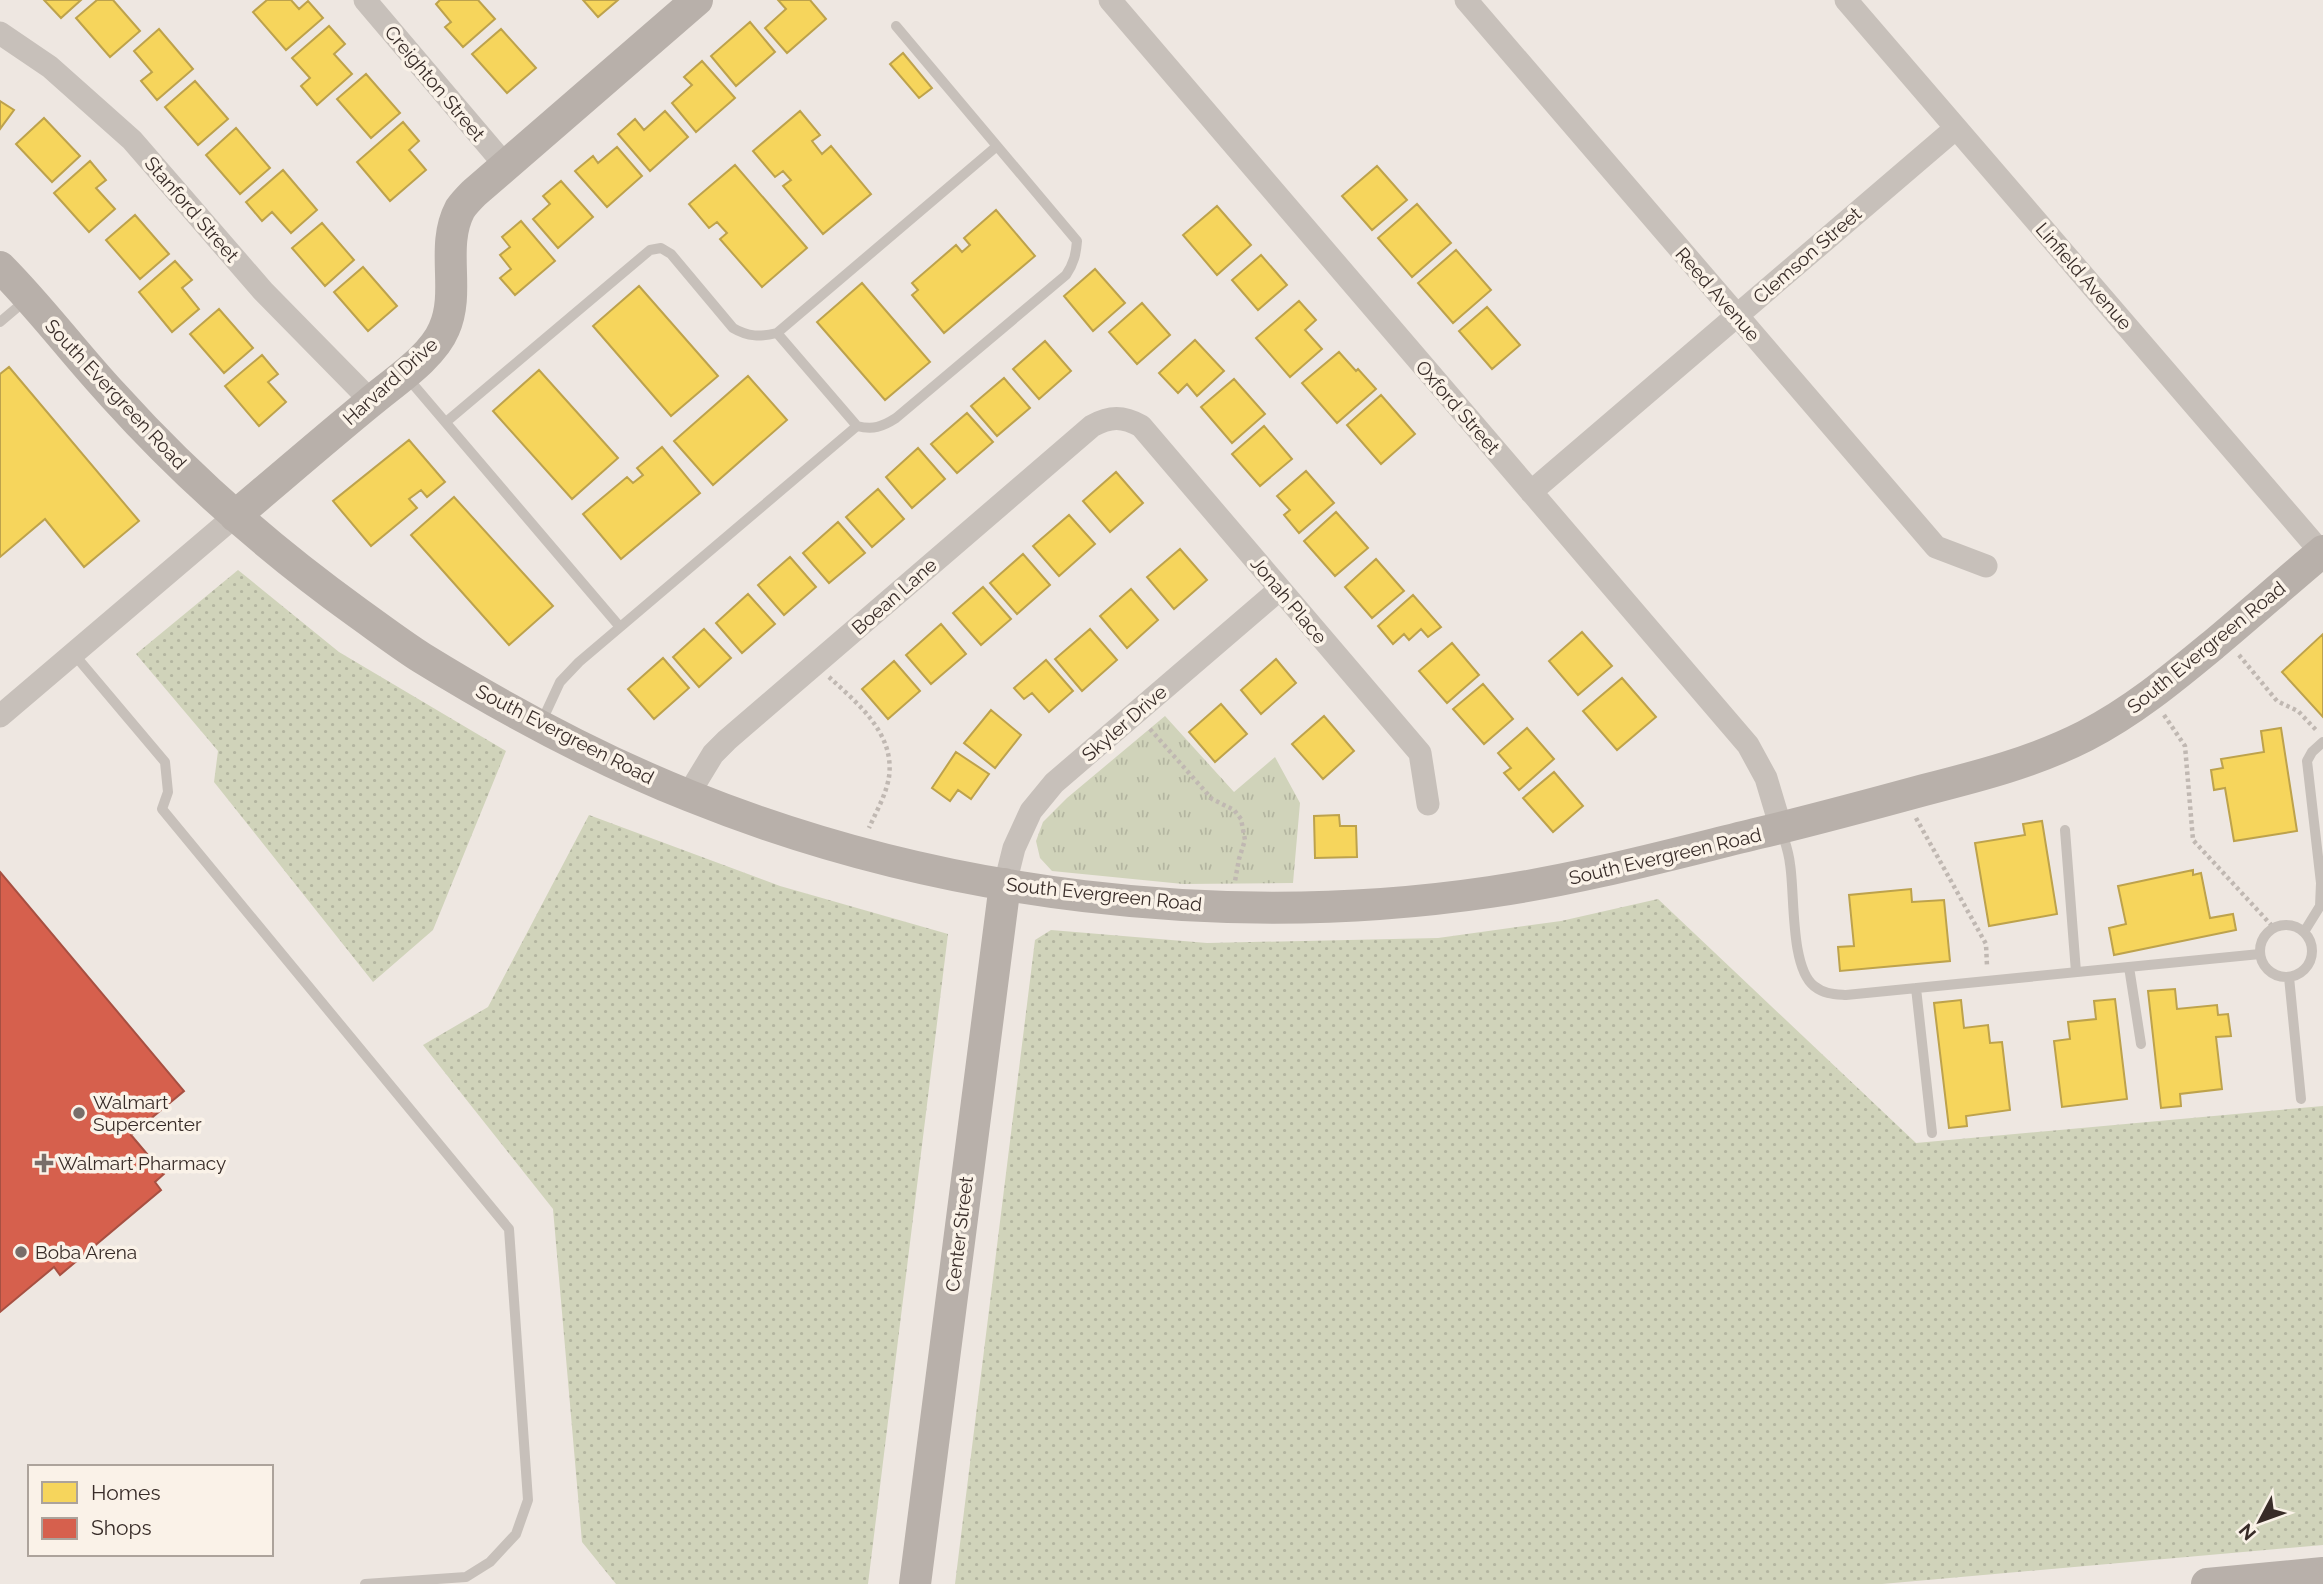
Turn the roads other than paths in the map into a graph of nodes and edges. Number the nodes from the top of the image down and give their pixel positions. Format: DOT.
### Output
graph roads {
  1 [pos="365,0"];
  2 [pos="697,0"];
  3 [pos="1110,0"];
  4 [pos="1466,0"];
  5 [pos="1846,0"];
  6 [pos="896,26"];
  7 [pos="0,33"];
  8 [pos="1956,128"];
  9 [pos="997,146"];
  10 [pos="505,165"];
  11 [pos="0,267"];
  12 [pos="28,298"];
  13 [pos="1737,316"];
  14 [pos="0,322"];
  15 [pos="777,333"];
  16 [pos="404,373"];
  17 [pos="371,401"];
  18 [pos="1118,418"];
  19 [pos="446,422"];
  20 [pos="857,426"];
  21 [pos="1531,492"];
  22 [pos="235,516"];
  23 [pos="2322,552"];
  24 [pos="1986,566"];
  25 [pos="1280,589"];
  26 [pos="620,627"];
  27 [pos="73,653"];
  28 [pos="0,716"];
  29 [pos="540,726"];
  30 [pos="2323,742"];
  31 [pos="688,795"];
  32 [pos="1428,804"];
  33 [pos="1781,828"];
  34 [pos="2065,830"];
  35 [pos="1005,884"];
  36 [pos="2304,932"];
  37 [pos="2318,951"];
  38 [pos="2260,954"];
  39 [pos="2129,967"];
  40 [pos="2076,972"];
  41 [pos="2288,977"];
  42 [pos="1916,988"];
  43 [pos="2141,1044"];
  44 [pos="2301,1099"];
  45 [pos="1932,1133"];
  46 [pos="2323,1573"];
  47 [pos="365,1584"];
  48 [pos="915,1584"];
  49 [pos="2207,1584"];
  1 -- 10 [label="street, Creighton Street"];
  2 -- 10 [label="main road, Harvard Drive"];
  3 -- 21 [label="street, Oxford Street"];
  4 -- 13 [label="street, Reed Avenue"];
  5 -- 8 [label="street, Linfield Avenue"];
  6 -- 9 [label="lane"];
  7 -- 17 [label="street, Stanford Street"];
  8 -- 13 [label="street, Clemson Street"];
  8 -- 23 [label="street, Linfield Avenue"];
  9 -- 15 [label="lane"];
  9 -- 20 [label="lane"];
  10 -- 16 [label="main road, Harvard Drive"];
  11 -- 12 [label="main road, South Evergreen Road"];
  12 -- 14 [label="lane"];
  12 -- 22 [label="main road, South Evergreen Road"];
  13 -- 21 [label="street, Clemson Street"];
  13 -- 24 [label="street, Reed Avenue"];
  15 -- 19 [label="lane"];
  15 -- 20 [label="lane"];
  16 -- 17 [label="main road, Harvard Drive"];
  16 -- 19 [label="lane"];
  17 -- 22 [label="main road, Harvard Drive"];
  18 -- 25 [label="street, Jonah Place"];
  18 -- 31 [label="street, Boean Lane"];
  19 -- 26 [label="lane"];
  20 -- 26 [label="lane"];
  21 -- 33 [label="street, Oxford Street"];
  22 -- 27 [label="street, Harvard Drive"];
  22 -- 29 [label="main road, South Evergreen Road"];
  23 -- 33 [label="main road, South Evergreen Road"];
  25 -- 32 [label="street, Jonah Place"];
  25 -- 35 [label="street, Skyler Drive"];
  26 -- 29 [label="lane"];
  27 -- 28 [label="street, Harvard Drive"];
  27 -- 47 [label="lane"];
  29 -- 31 [label="main road, South Evergreen Road"];
  30 -- 36 [label="lane"];
  31 -- 35 [label="main road, South Evergreen Road"];
  33 -- 35 [label="main road, South Evergreen Road"];
  33 -- 42 [label="lane"];
  34 -- 40 [label="lane"];
  35 -- 48 [label="main road, Center Street"];
  36 -- 37 [label="lane"];
  36 -- 38 [label="lane"];
  37 -- 41 [label="lane"];
  38 -- 39 [label="lane"];
  38 -- 41 [label="lane"];
  39 -- 40 [label="lane"];
  39 -- 43 [label="lane"];
  40 -- 42 [label="lane"];
  41 -- 44 [label="lane"];
  42 -- 45 [label="lane"];
  46 -- 49 [label="main road"];
}
